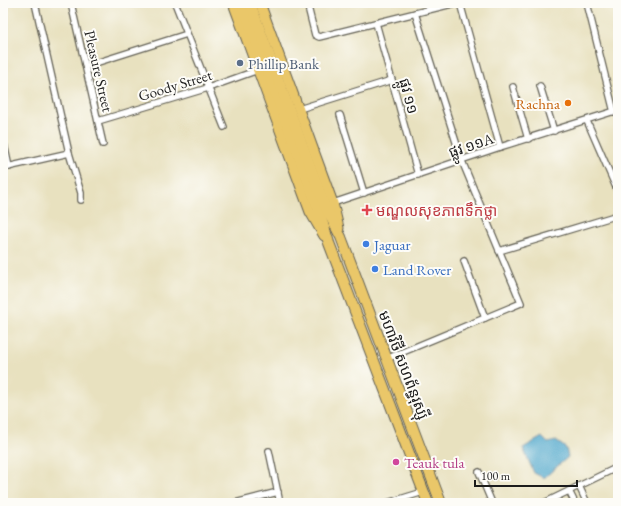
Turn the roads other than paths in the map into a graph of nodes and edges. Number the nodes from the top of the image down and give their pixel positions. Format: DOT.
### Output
graph roads {
  1 [pos="35,3"];
  2 [pos="71,3"];
  3 [pos="175,3"];
  4 [pos="234,3"];
  5 [pos="242,3"];
  6 [pos="307,3"];
  7 [pos="456,3"];
  8 [pos="460,3"];
  9 [pos="587,3"];
  10 [pos="260,4"];
  11 [pos="415,13"];
  12 [pos="376,23"];
  13 [pos="187,34"];
  14 [pos="86,66"];
  15 [pos="258,70"];
  16 [pos="392,80"];
  17 [pos="540,86"];
  18 [pos="513,87"];
  19 [pos="208,88"];
  20 [pos="284,106"];
  21 [pos="298,109"];
  22 [pos="616,111"];
  23 [pos="340,115"];
  24 [pos="98,121"];
  25 [pos="587,121"];
  26 [pos="224,127"];
  27 [pos="554,131"];
  28 [pos="3,139"];
  29 [pos="528,139"];
  30 [pos="103,144"];
  31 [pos="500,147"];
  32 [pos="69,153"];
  33 [pos="462,161"];
  34 [pos="6,167"];
  35 [pos="418,175"];
  36 [pos="618,192"];
  37 [pos="364,193"];
  38 [pos="81,200"];
  39 [pos="333,203"];
  40 [pos="618,214"];
  41 [pos="341,237"];
  42 [pos="329,243"];
  43 [pos="499,251"];
  44 [pos="464,261"];
  45 [pos="485,318"];
  46 [pos="386,359"];
  47 [pos="269,451"];
  48 [pos="618,467"];
  49 [pos="479,472"];
  50 [pos="579,486"];
  51 [pos="569,491"];
  52 [pos="278,492"];
  53 [pos="423,492"];
  54 [pos="235,503"];
  55 [pos="280,503"];
  56 [pos="387,503"];
  57 [pos="428,503"];
  58 [pos="441,503"];
  59 [pos="492,503"];
  60 [pos="544,503"];
  61 [pos="575,503"];
  62 [pos="587,503"];
  1 -- 32 [label="street"];
  2 -- 14 [label="street, Pleasure Street"];
  3 -- 13 [label="street"];
  4 -- 15 [label="main road, មហាវិថី សហព័ន្ធរុស្ស៊ី"];
  5 -- 20 [label="highway"];
  6 -- 12 [label="street"];
  7 -- 11 [label="street"];
  8 -- 31 [label="street"];
  9 -- 22 [label="street"];
  10 -- 20 [label="highway"];
  10 -- 21 [label="main road, មហាវិថី សហព័ន្ធរុស្ស៊ី"];
  11 -- 12 [label="street"];
  11 -- 33 [label="street"];
  12 -- 16 [label="street, ផ្លូវ ១១"];
  13 -- 14 [label="street"];
  13 -- 19 [label="street"];
  14 -- 24 [label="street, Pleasure Street"];
  15 -- 19 [label="street, Goody Street"];
  15 -- 42 [label="main road, មហាវិថី សហព័ន្ធរុស្ស៊ី"];
  16 -- 21 [label="street"];
  16 -- 35 [label="street, ផ្លូវ ១១"];
  17 -- 27 [label="street"];
  18 -- 29 [label="street"];
  19 -- 24 [label="street, Goody Street"];
  19 -- 26 [label="street"];
  20 -- 41 [label="highway, មហាវិថី សហព័ន្ធរុស្ស៊ី"];
  20 -- 42 [label="highway, មហាវិថី សហព័ន្ធរុស្ស៊ី"];
  21 -- 39 [label="main road, មហាវិថី សហព័ន្ធរុស្ស៊ី"];
  22 -- 25 [label="street, ផ្លូវ ១១A"];
  23 -- 37 [label="street"];
  24 -- 30 [label="street, Pleasure Street"];
  25 -- 27 [label="street, ផ្លូវ ១១A"];
  25 -- 36 [label="street"];
  27 -- 29 [label="street, ផ្លូវ ១១A"];
  28 -- 34 [label="street"];
  29 -- 31 [label="street, ផ្លូវ ១១A"];
  31 -- 33 [label="street, ផ្លូវ ១១A"];
  32 -- 34 [label="street"];
  32 -- 38 [label="street"];
  33 -- 35 [label="street, ផ្លូវ ១១A"];
  33 -- 43 [label="street"];
  35 -- 37 [label="street, ផ្លូវ ១១A"];
  37 -- 39 [label="street, ផ្លូវ ១១A"];
  39 -- 41 [label="main road, មហាវិថី សហព័ន្ធរុស្ស៊ី"];
  40 -- 43 [label="street"];
  41 -- 46 [label="highway, មហាវិថី សហព័ន្ធរុស្ស៊ី"];
  42 -- 53 [label="highway, មហាវិថី សហព័ន្ធរុស្ស៊ី"];
  43 -- 45 [label="street"];
  44 -- 45 [label="street"];
  45 -- 46 [label="street"];
  46 -- 58 [label="highway, មហាវិថី សហព័ន្ធរុស្ស៊ី"];
  47 -- 52 [label="street"];
  48 -- 50 [label="street"];
  49 -- 59 [label="street"];
  50 -- 51 [label="street"];
  50 -- 62 [label="street"];
  51 -- 60 [label="street"];
  51 -- 61 [label="street"];
  52 -- 54 [label="street"];
  52 -- 55 [label="street"];
  53 -- 56 [label="street"];
  53 -- 57 [label="highway, មហាវិថី សហព័ន្ធរុស្ស៊ី"];
}
